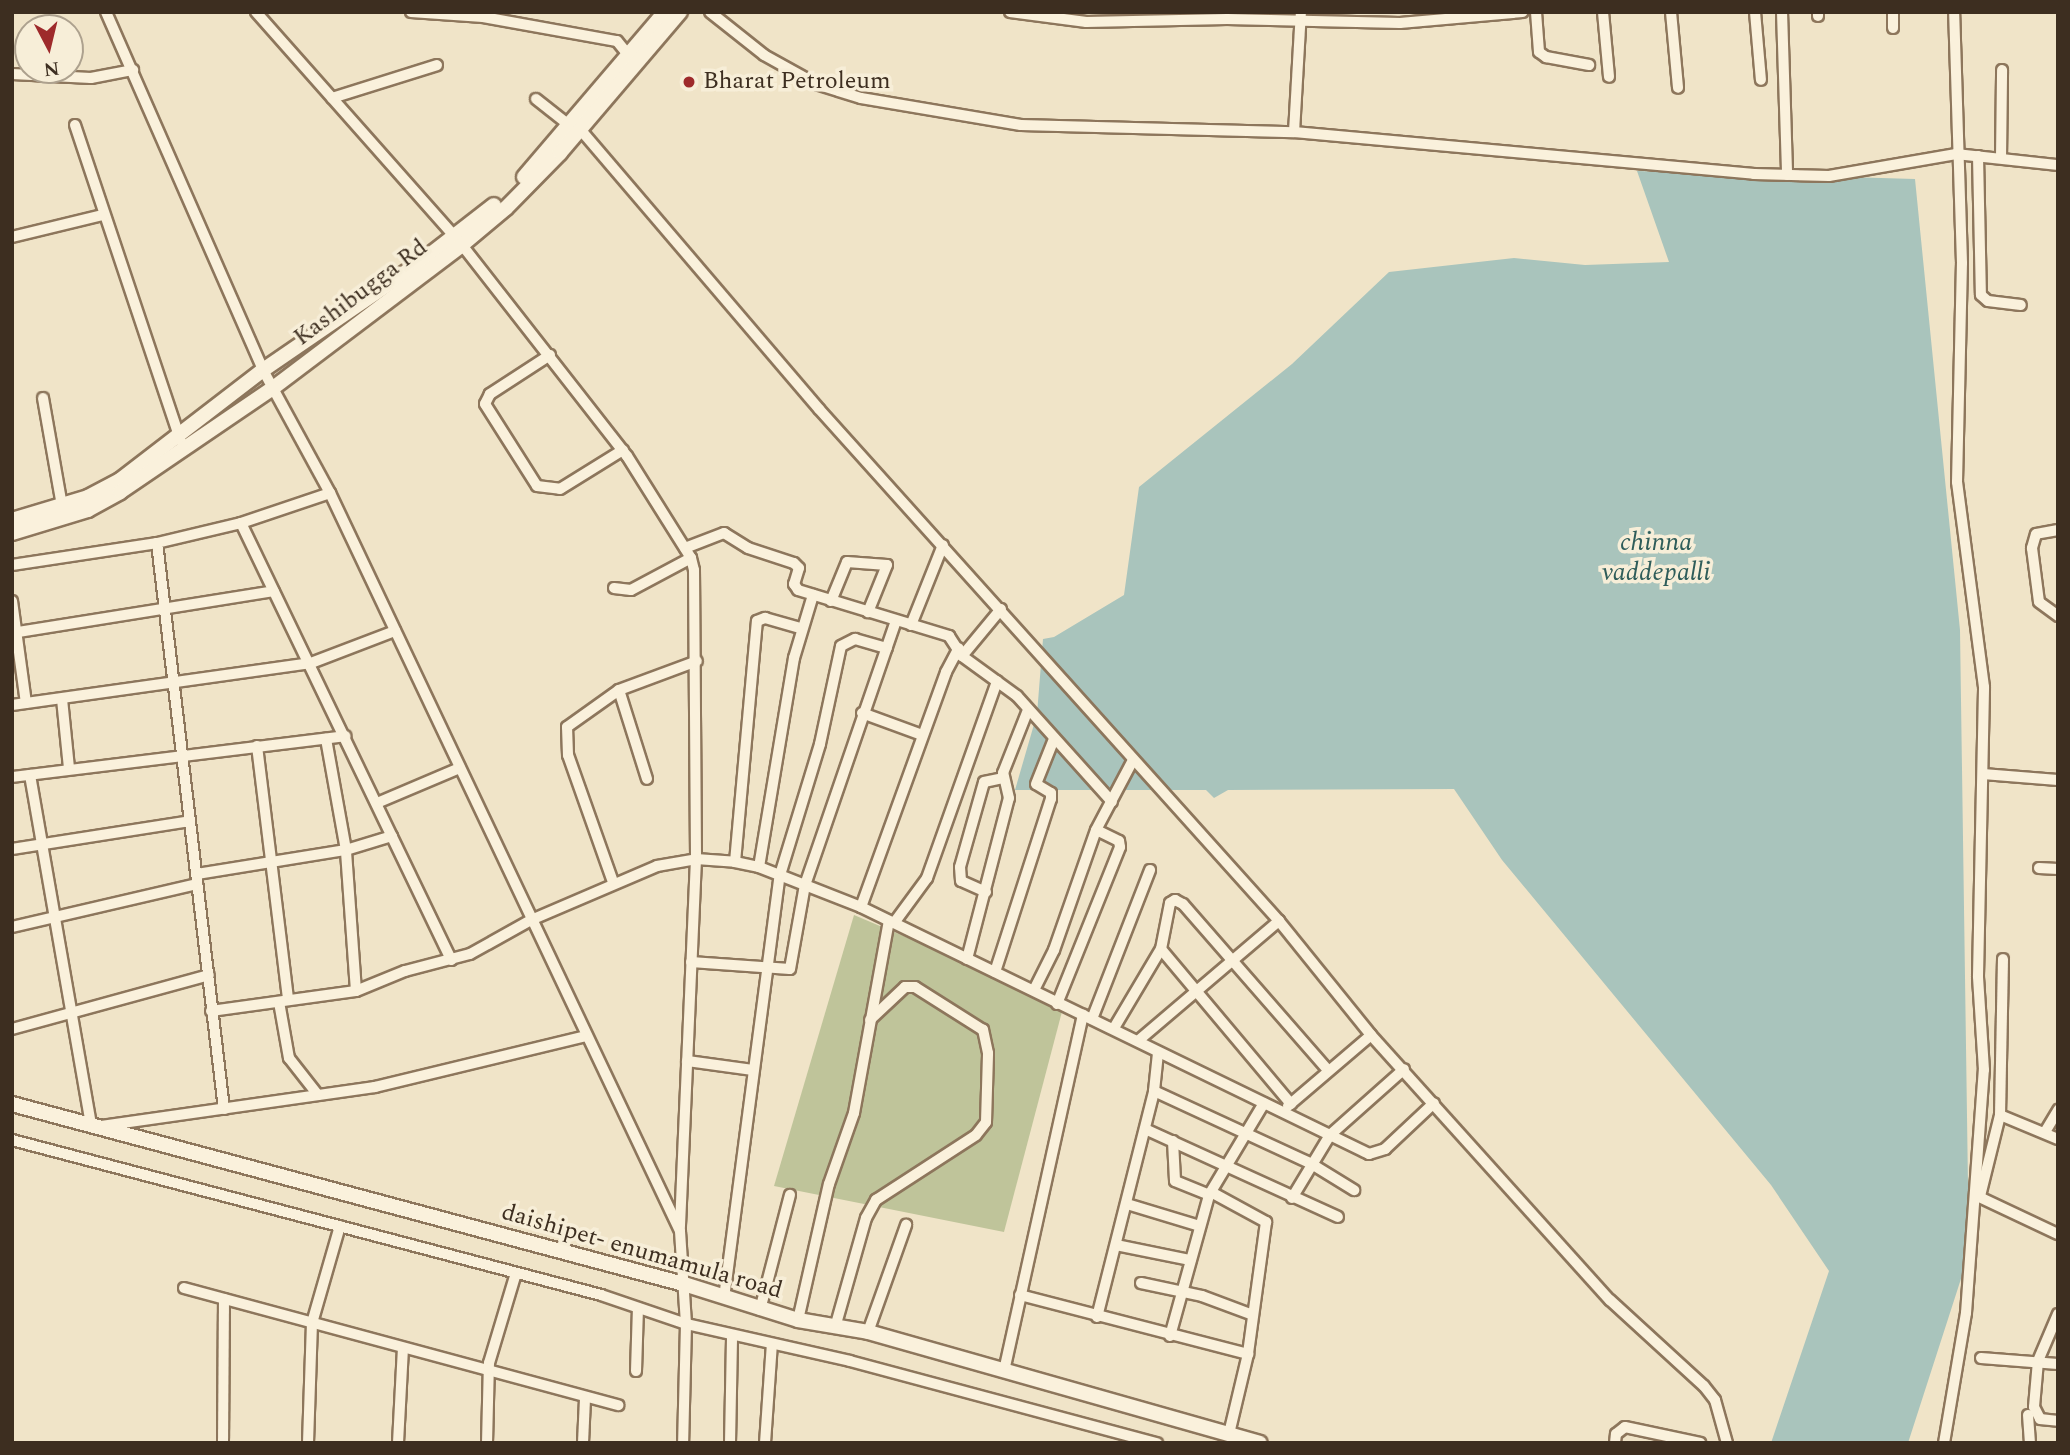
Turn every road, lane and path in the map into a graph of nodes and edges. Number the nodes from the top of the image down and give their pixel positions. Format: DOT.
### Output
graph roads {
  1 [pos="106,12"];
  2 [pos="256,12"];
  3 [pos="411,12"];
  4 [pos="710,12"];
  5 [pos="1010,12"];
  6 [pos="1523,12"];
  7 [pos="1536,12"];
  8 [pos="1603,12"];
  9 [pos="1671,12"];
  10 [pos="1755,12"];
  11 [pos="1782,12"];
  12 [pos="1893,12"];
  13 [pos="1954,12"];
  14 [pos="666,15"];
  15 [pos="1037,15"];
  16 [pos="1228,15"];
  17 [pos="1458,16"];
  18 [pos="1301,17"];
  19 [pos="1401,18"];
  20 [pos="1893,28"];
  21 [pos="631,58"];
  22 [pos="437,65"];
  23 [pos="1589,65"];
  24 [pos="133,70"];
  25 [pos="2001,70"];
  26 [pos="12,75"];
  27 [pos="1609,77"];
  28 [pos="1761,80"];
  29 [pos="1678,88"];
  30 [pos="332,98"];
  31 [pos="536,99"];
  32 [pos="75,125"];
  33 [pos="574,127"];
  34 [pos="1294,132"];
  35 [pos="1956,154"];
  36 [pos="1978,156"];
  37 [pos="2001,158"];
  38 [pos="2058,165"];
  39 [pos="1787,175"];
  40 [pos="103,215"];
  41 [pos="12,237"];
  42 [pos="458,241"];
  43 [pos="2021,305"];
  44 [pos="550,355"];
  45 [pos="263,370"];
  46 [pos="274,388"];
  47 [pos="43,398"];
  48 [pos="181,441"];
  49 [pos="623,450"];
  50 [pos="330,493"];
  51 [pos="62,506"];
  52 [pos="13,521"];
  53 [pos="241,523"];
  54 [pos="2058,530"];
  55 [pos="158,543"];
  56 [pos="943,545"];
  57 [pos="688,553"];
  58 [pos="12,565"];
  59 [pos="614,588"];
  60 [pos="274,592"];
  61 [pos="813,595"];
  62 [pos="12,601"];
  63 [pos="831,601"];
  64 [pos="1002,609"];
  65 [pos="165,611"];
  66 [pos="868,612"];
  67 [pos="2058,616"];
  68 [pos="896,621"];
  69 [pos="911,625"];
  70 [pos="800,628"];
  71 [pos="394,631"];
  72 [pos="14,632"];
  73 [pos="887,648"];
  74 [pos="961,652"];
  75 [pos="697,661"];
  76 [pos="311,663"];
  77 [pos="997,681"];
  78 [pos="173,685"];
  79 [pos="619,690"];
  80 [pos="62,699"];
  81 [pos="26,703"];
  82 [pos="12,705"];
  83 [pos="1028,710"];
  84 [pos="862,713"];
  85 [pos="922,735"];
  86 [pos="345,736"];
  87 [pos="326,739"];
  88 [pos="1054,739"];
  89 [pos="257,746"];
  90 [pos="184,755"];
  91 [pos="1133,760"];
  92 [pos="69,768"];
  93 [pos="460,768"];
  94 [pos="1983,774"];
  95 [pos="30,775"];
  96 [pos="12,778"];
  97 [pos="1003,778"];
  98 [pos="647,779"];
  99 [pos="2058,780"];
  100 [pos="1112,802"];
  101 [pos="377,803"];
  102 [pos="190,821"];
  103 [pos="1096,830"];
  104 [pos="392,836"];
  105 [pos="43,846"];
  106 [pos="12,849"];
  107 [pos="346,850"];
  108 [pos="696,859"];
  109 [pos="269,862"];
  110 [pos="735,862"];
  111 [pos="759,867"];
  112 [pos="2039,868"];
  113 [pos="2058,869"];
  114 [pos="1150,870"];
  115 [pos="780,876"];
  116 [pos="197,879"];
  117 [pos="613,882"];
  118 [pos="805,885"];
  119 [pos="986,892"];
  120 [pos="861,907"];
  121 [pos="55,918"];
  122 [pos="531,920"];
  123 [pos="1279,921"];
  124 [pos="892,922"];
  125 [pos="12,927"];
  126 [pos="1161,949"];
  127 [pos="967,959"];
  128 [pos="2003,959"];
  129 [pos="452,960"];
  130 [pos="1234,961"];
  131 [pos="691,962"];
  132 [pos="768,970"];
  133 [pos="995,972"];
  134 [pos="208,975"];
  135 [pos="356,990"];
  136 [pos="1034,990"];
  137 [pos="1195,993"];
  138 [pos="284,1001"];
  139 [pos="1057,1004"];
  140 [pos="211,1011"];
  141 [pos="72,1015"];
  142 [pos="1088,1017"];
  143 [pos="870,1020"];
  144 [pos="1114,1028"];
  145 [pos="12,1029"];
  146 [pos="1371,1035"];
  147 [pos="586,1036"];
  148 [pos="1139,1040"];
  149 [pos="1158,1054"];
  150 [pos="687,1061"];
  151 [pos="1404,1069"];
  152 [pos="753,1070"];
  153 [pos="1328,1070"];
  154 [pos="1154,1091"];
  155 [pos="318,1095"];
  156 [pos="1264,1103"];
  157 [pos="1434,1103"];
  158 [pos="12,1104"];
  159 [pos="1288,1107"];
  160 [pos="224,1109"];
  161 [pos="2058,1110"];
  162 [pos="2000,1115"];
  163 [pos="94,1125"];
  164 [pos="1144,1129"];
  165 [pos="1247,1132"];
  166 [pos="2045,1132"];
  167 [pos="1330,1135"];
  168 [pos="2058,1139"];
  169 [pos="12,1140"];
  170 [pos="1173,1141"];
  171 [pos="1310,1163"];
  172 [pos="1229,1164"];
  173 [pos="1354,1190"];
  174 [pos="1210,1194"];
  175 [pos="790,1195"];
  176 [pos="1976,1195"];
  177 [pos="1292,1198"];
  178 [pos="1127,1203"];
  179 [pos="1338,1217"];
  180 [pos="906,1225"];
  181 [pos="340,1226"];
  182 [pos="1200,1226"];
  183 [pos="680,1231"];
  184 [pos="2058,1234"];
  185 [pos="1116,1245"];
  186 [pos="1190,1260"];
  187 [pos="516,1273"];
  188 [pos="1141,1283"];
  189 [pos="684,1284"];
  190 [pos="184,1288"];
  191 [pos="1181,1292"];
  192 [pos="1020,1295"];
  193 [pos="724,1298"];
  194 [pos="224,1299"];
  195 [pos="638,1308"];
  196 [pos="760,1310"];
  197 [pos="2058,1314"];
  198 [pos="1253,1315"];
  199 [pos="1097,1317"];
  200 [pos="798,1320"];
  201 [pos="312,1323"];
  202 [pos="686,1324"];
  203 [pos="836,1324"];
  204 [pos="868,1332"];
  205 [pos="732,1335"];
  206 [pos="1170,1336"];
  207 [pos="772,1343"];
  208 [pos="403,1348"];
  209 [pos="1248,1354"];
  210 [pos="1981,1358"];
  211 [pos="2038,1363"];
  212 [pos="2058,1364"];
  213 [pos="636,1371"];
  214 [pos="1004,1371"];
  215 [pos="489,1372"];
  216 [pos="585,1398"];
  217 [pos="619,1405"];
  218 [pos="2028,1415"];
  219 [pos="2058,1421"];
  220 [pos="1229,1434"];
  221 [pos="1651,1437"];
  222 [pos="1683,1440"];
  223 [pos="1154,1442"];
  224 [pos="1725,1442"];
  225 [pos="223,1443"];
  226 [pos="308,1443"];
  227 [pos="398,1443"];
  228 [pos="487,1443"];
  229 [pos="583,1443"];
  230 [pos="683,1443"];
  231 [pos="730,1443"];
  232 [pos="765,1443"];
  233 [pos="1259,1443"];
  234 [pos="1615,1443"];
  235 [pos="1700,1443"];
  236 [pos="1944,1443"];
  237 [pos="2030,1443"];
  1 -- 24 [label="street"];
  2 -- 30 [label="street"];
  3 -- 21 [label="street"];
  4 -- 34 [label="street"];
  5 -- 15 [label="street"];
  6 -- 17 [label="street"];
  7 -- 23 [label="street"];
  8 -- 27 [label="street"];
  9 -- 29 [label="street"];
  10 -- 28 [label="street"];
  11 -- 39 [label="street"];
  12 -- 20 [label="street"];
  13 -- 35 [label="street"];
  14 -- 21 [label="main road, Kashibugga Rd"];
  15 -- 16 [label="street"];
  16 -- 18 [label="street"];
  17 -- 19 [label="street"];
  18 -- 19 [label="street"];
  18 -- 34 [label="street"];
  21 -- 33 [label="main road, Kashibugga Rd"];
  22 -- 30 [label="street"];
  24 -- 26 [label="street"];
  24 -- 45 [label="street"];
  25 -- 37 [label="street"];
  30 -- 42 [label="street"];
  31 -- 33 [label="street"];
  32 -- 40 [label="street"];
  33 -- 42 [label="main road, Kashibugga Rd"];
  33 -- 56 [label="street"];
  34 -- 39 [label="street"];
  35 -- 36 [label="street"];
  35 -- 39 [label="street"];
  35 -- 94 [label="street"];
  36 -- 37 [label="street"];
  36 -- 43 [label="street"];
  37 -- 38 [label="street"];
  40 -- 41 [label="street"];
  40 -- 48 [label="street"];
  42 -- 44 [label="street"];
  42 -- 45 [label="main road, Kashibugga Rd"];
  42 -- 46 [label="main road, Kashibugga Rd"];
  44 -- 49 [label="street"];
  44 -- 49 [label="street"];
  45 -- 46 [label="street"];
  45 -- 48 [label="main road, Kashibugga Rd"];
  46 -- 48 [label="main road, Kashibugga Rd"];
  46 -- 50 [label="street"];
  47 -- 51 [label="street"];
  48 -- 51 [label="main road, Kashibugga Rd"];
  48 -- 52 [label="main road, Kashibugga Rd"];
  49 -- 57 [label="street"];
  50 -- 53 [label="street"];
  50 -- 71 [label="street"];
  51 -- 52 [label="main road, Kashibugga Rd"];
  53 -- 55 [label="street"];
  53 -- 60 [label="street"];
  54 -- 67 [label="street"];
  55 -- 58 [label="street"];
  55 -- 65 [label="street"];
  56 -- 64 [label="street"];
  56 -- 69 [label="street"];
  57 -- 59 [label="street"];
  57 -- 61 [label="street"];
  57 -- 75 [label="street"];
  60 -- 65 [label="street"];
  60 -- 76 [label="street"];
  61 -- 63 [label="street"];
  61 -- 70 [label="street"];
  62 -- 72 [label="street"];
  63 -- 66 [label="street"];
  63 -- 66 [label="street"];
  64 -- 74 [label="street"];
  64 -- 91 [label="street"];
  65 -- 72 [label="street"];
  65 -- 78 [label="street"];
  66 -- 68 [label="street"];
  68 -- 69 [label="street"];
  68 -- 73 [label="street"];
  69 -- 74 [label="street"];
  70 -- 110 [label="street"];
  70 -- 111 [label="street"];
  71 -- 76 [label="street"];
  71 -- 93 [label="street"];
  72 -- 81 [label="street"];
  73 -- 84 [label="street"];
  73 -- 115 [label="street"];
  74 -- 77 [label="street"];
  74 -- 85 [label="street"];
  75 -- 79 [label="street"];
  75 -- 108 [label="street"];
  76 -- 78 [label="street"];
  76 -- 86 [label="street"];
  77 -- 83 [label="street"];
  77 -- 124 [label="street"];
  78 -- 80 [label="street"];
  78 -- 90 [label="street"];
  79 -- 98 [label="street"];
  79 -- 117 [label="street"];
  80 -- 81 [label="street"];
  80 -- 92 [label="street"];
  81 -- 82 [label="street"];
  83 -- 88 [label="street"];
  83 -- 97 [label="street"];
  84 -- 85 [label="street"];
  84 -- 118 [label="street"];
  85 -- 120 [label="street"];
  86 -- 87 [label="street"];
  86 -- 101 [label="street"];
  87 -- 89 [label="street"];
  87 -- 107 [label="street"];
  88 -- 100 [label="street"];
  88 -- 133 [label="street"];
  89 -- 90 [label="street"];
  89 -- 109 [label="street"];
  90 -- 92 [label="street"];
  90 -- 102 [label="street"];
  91 -- 100 [label="street"];
  91 -- 123 [label="street"];
  92 -- 95 [label="street"];
  93 -- 101 [label="street"];
  93 -- 122 [label="street"];
  94 -- 99 [label="street"];
  94 -- 176 [label="street"];
  95 -- 96 [label="street"];
  95 -- 105 [label="street"];
  97 -- 119 [label="street"];
  97 -- 119 [label="street"];
  100 -- 103 [label="street"];
  101 -- 104 [label="street"];
  102 -- 105 [label="street"];
  102 -- 116 [label="street"];
  103 -- 136 [label="street"];
  103 -- 139 [label="street"];
  104 -- 107 [label="street"];
  104 -- 129 [label="street"];
  105 -- 106 [label="street"];
  105 -- 121 [label="street"];
  107 -- 109 [label="street"];
  107 -- 135 [label="street"];
  108 -- 110 [label="street"];
  108 -- 117 [label="street"];
  108 -- 131 [label="street"];
  109 -- 116 [label="street"];
  109 -- 138 [label="street"];
  110 -- 111 [label="street"];
  111 -- 115 [label="street"];
  112 -- 113 [label="street"];
  114 -- 142 [label="street"];
  115 -- 118 [label="street"];
  115 -- 132 [label="street"];
  116 -- 121 [label="street"];
  116 -- 134 [label="street"];
  117 -- 122 [label="street"];
  118 -- 120 [label="street"];
  118 -- 132 [label="street"];
  119 -- 127 [label="street"];
  120 -- 124 [label="street"];
  121 -- 125 [label="street"];
  121 -- 141 [label="street"];
  122 -- 129 [label="street"];
  122 -- 147 [label="street"];
  123 -- 130 [label="street"];
  123 -- 146 [label="street"];
  124 -- 127 [label="street"];
  124 -- 143 [label="street"];
  126 -- 130 [label="street"];
  126 -- 137 [label="street"];
  126 -- 144 [label="street"];
  127 -- 133 [label="street"];
  128 -- 162 [label="street"];
  129 -- 135 [label="street"];
  130 -- 137 [label="street"];
  130 -- 153 [label="street"];
  131 -- 132 [label="street"];
  131 -- 150 [label="street"];
  132 -- 152 [label="street"];
  133 -- 136 [label="street"];
  134 -- 140 [label="street"];
  134 -- 141 [label="street"];
  135 -- 138 [label="street"];
  136 -- 139 [label="street"];
  137 -- 148 [label="street"];
  137 -- 159 [label="street"];
  138 -- 140 [label="street"];
  138 -- 155 [label="street"];
  139 -- 142 [label="street"];
  140 -- 160 [label="street"];
  141 -- 145 [label="street"];
  141 -- 163 [label="street"];
  142 -- 144 [label="street"];
  142 -- 192 [label="street"];
  143 -- 200 [label="street"];
  143 -- 203 [label="street"];
  144 -- 148 [label="street"];
  146 -- 151 [label="street"];
  146 -- 153 [label="street"];
  147 -- 155 [label="street"];
  147 -- 183 [label="street"];
  148 -- 149 [label="street"];
  149 -- 154 [label="street"];
  149 -- 156 [label="street"];
  150 -- 152 [label="street"];
  150 -- 183 [label="street"];
  151 -- 157 [label="street"];
  151 -- 167 [label="street"];
  152 -- 193 [label="street"];
  153 -- 159 [label="street"];
  154 -- 164 [label="street"];
  154 -- 165 [label="street"];
  155 -- 160 [label="street"];
  156 -- 159 [label="street"];
  156 -- 165 [label="street"];
  157 -- 167 [label="street"];
  157 -- 224 [label="street"];
  158 -- 163 [label="main road, daishipet- enumamula road"];
  159 -- 167 [label="street"];
  160 -- 163 [label="street"];
  161 -- 166 [label="street"];
  162 -- 166 [label="street"];
  162 -- 176 [label="street"];
  163 -- 189 [label="main road, daishipet- enumamula road"];
  164 -- 170 [label="street"];
  164 -- 178 [label="street"];
  165 -- 171 [label="street"];
  165 -- 172 [label="street"];
  166 -- 168 [label="street"];
  167 -- 171 [label="street"];
  169 -- 181 [label="street"];
  170 -- 172 [label="street"];
  170 -- 174 [label="street"];
  171 -- 173 [label="street"];
  171 -- 177 [label="street"];
  172 -- 174 [label="street"];
  172 -- 177 [label="street"];
  174 -- 182 [label="street"];
  174 -- 198 [label="street"];
  175 -- 196 [label="street"];
  176 -- 184 [label="street"];
  176 -- 236 [label="street"];
  177 -- 179 [label="street"];
  178 -- 182 [label="street"];
  178 -- 185 [label="street"];
  180 -- 204 [label="street"];
  181 -- 187 [label="street"];
  181 -- 201 [label="street"];
  182 -- 186 [label="street"];
  183 -- 189 [label="street"];
  185 -- 186 [label="street"];
  185 -- 199 [label="street"];
  186 -- 191 [label="street"];
  187 -- 195 [label="street"];
  187 -- 215 [label="street"];
  188 -- 191 [label="street"];
  189 -- 193 [label="main road, daishipet- enumamula road"];
  189 -- 202 [label="street"];
  190 -- 194 [label="street"];
  191 -- 198 [label="street"];
  191 -- 206 [label="street"];
  192 -- 199 [label="street"];
  192 -- 214 [label="street"];
  193 -- 196 [label="main road, daishipet- enumamula road"];
  194 -- 201 [label="street"];
  194 -- 225 [label="street"];
  195 -- 202 [label="street"];
  195 -- 213 [label="street"];
  196 -- 200 [label="main road, daishipet- enumamula road"];
  197 -- 211 [label="street"];
  198 -- 209 [label="street"];
  199 -- 206 [label="street"];
  200 -- 203 [label="main road, daishipet- enumamula road"];
  201 -- 208 [label="street"];
  201 -- 226 [label="street"];
  202 -- 205 [label="street"];
  202 -- 230 [label="street"];
  203 -- 204 [label="main road, daishipet- enumamula road"];
  204 -- 214 [label="main road, daishipet- enumamula road"];
  205 -- 207 [label="street"];
  205 -- 231 [label="street"];
  206 -- 209 [label="street"];
  207 -- 223 [label="street"];
  207 -- 232 [label="street"];
  208 -- 215 [label="street"];
  208 -- 227 [label="street"];
  209 -- 220 [label="street"];
  210 -- 211 [label="street"];
  211 -- 212 [label="street"];
  211 -- 219 [label="street"];
  214 -- 220 [label="main road, daishipet- enumamula road"];
  215 -- 216 [label="street"];
  215 -- 228 [label="street"];
  216 -- 217 [label="street"];
  216 -- 229 [label="street"];
  218 -- 237 [label="street"];
  220 -- 233 [label="main road, daishipet- enumamula road"];
  221 -- 222 [label="street"];
  221 -- 234 [label="street"];
  222 -- 235 [label="street"];
}
